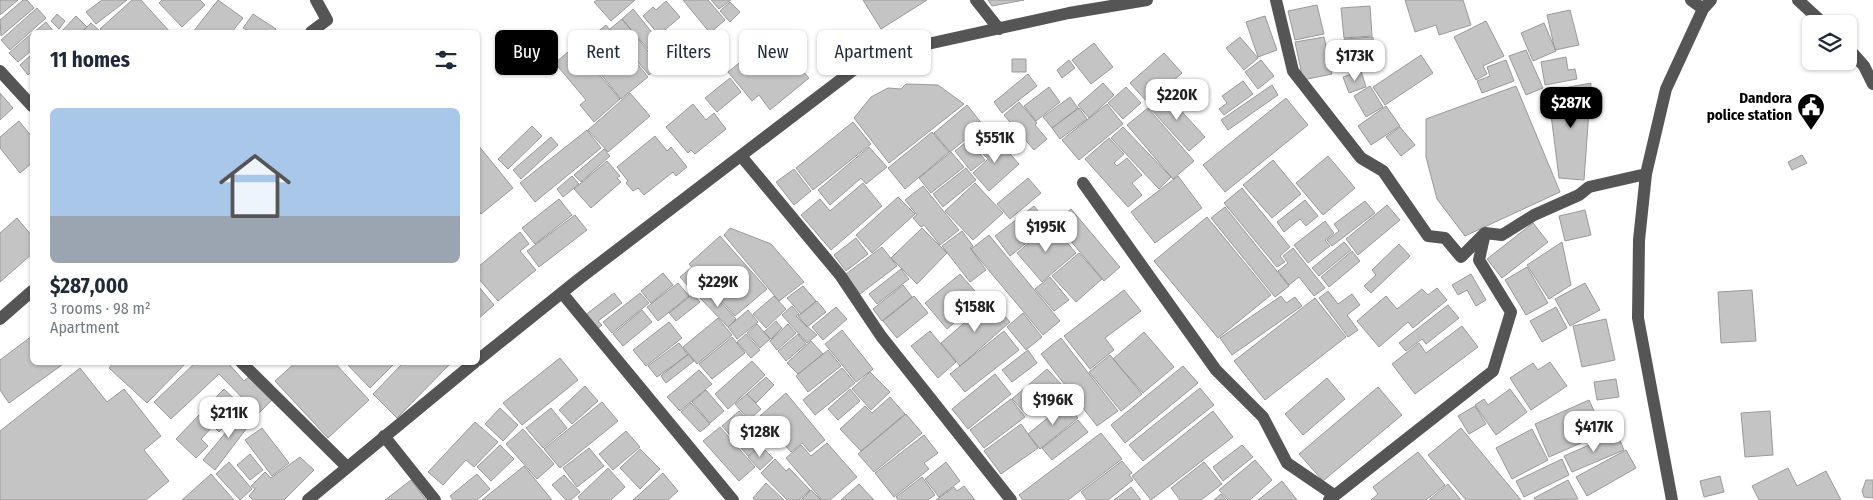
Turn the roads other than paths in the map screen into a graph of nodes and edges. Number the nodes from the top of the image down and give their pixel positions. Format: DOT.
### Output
graph roads {
  1 [pos="316,0"];
  2 [pos="976,0"];
  3 [pos="1146,0"];
  4 [pos="1276,0"];
  5 [pos="1691,0"];
  6 [pos="1798,0"];
  7 [pos="1707,4"];
  8 [pos="1814,15"];
  9 [pos="999,29"];
  10 [pos="314,30"];
  11 [pos="1857,58"];
  12 [pos="0,71"];
  13 [pos="1873,84"];
  14 [pos="30,104"];
  15 [pos="741,156"];
  16 [pos="1646,174"];
  17 [pos="1083,183"];
  18 [pos="1485,233"];
  19 [pos="30,293"];
  20 [pos="562,293"];
  21 [pos="0,318"];
  22 [pos="480,358"];
  23 [pos="244,365"];
  24 [pos="471,365"];
  25 [pos="384,436"];
  26 [pos="346,466"];
  27 [pos="1331,498"];
  28 [pos="308,500"];
  29 [pos="435,500"];
  30 [pos="733,500"];
  31 [pos="1011,500"];
  32 [pos="1672,500"];
  1 -- 10 [label="street"];
  2 -- 9 [label="street"];
  3 -- 9 [label="street"];
  4 -- 18 [label="street"];
  5 -- 7 [label="street"];
  6 -- 8 [label="street"];
  7 -- 16 [label="street"];
  9 -- 15 [label="street"];
  11 -- 13 [label="street"];
  12 -- 14 [label="street"];
  15 -- 20 [label="street"];
  15 -- 31 [label="street"];
  16 -- 18 [label="street"];
  16 -- 32 [label="street"];
  17 -- 27 [label="street"];
  18 -- 27 [label="street"];
  19 -- 21 [label="street"];
  20 -- 22 [label="street"];
  20 -- 30 [label="street"];
  23 -- 26 [label="street"];
  24 -- 25 [label="street"];
  25 -- 26 [label="street"];
  25 -- 29 [label="street"];
  26 -- 28 [label="street"];
}
